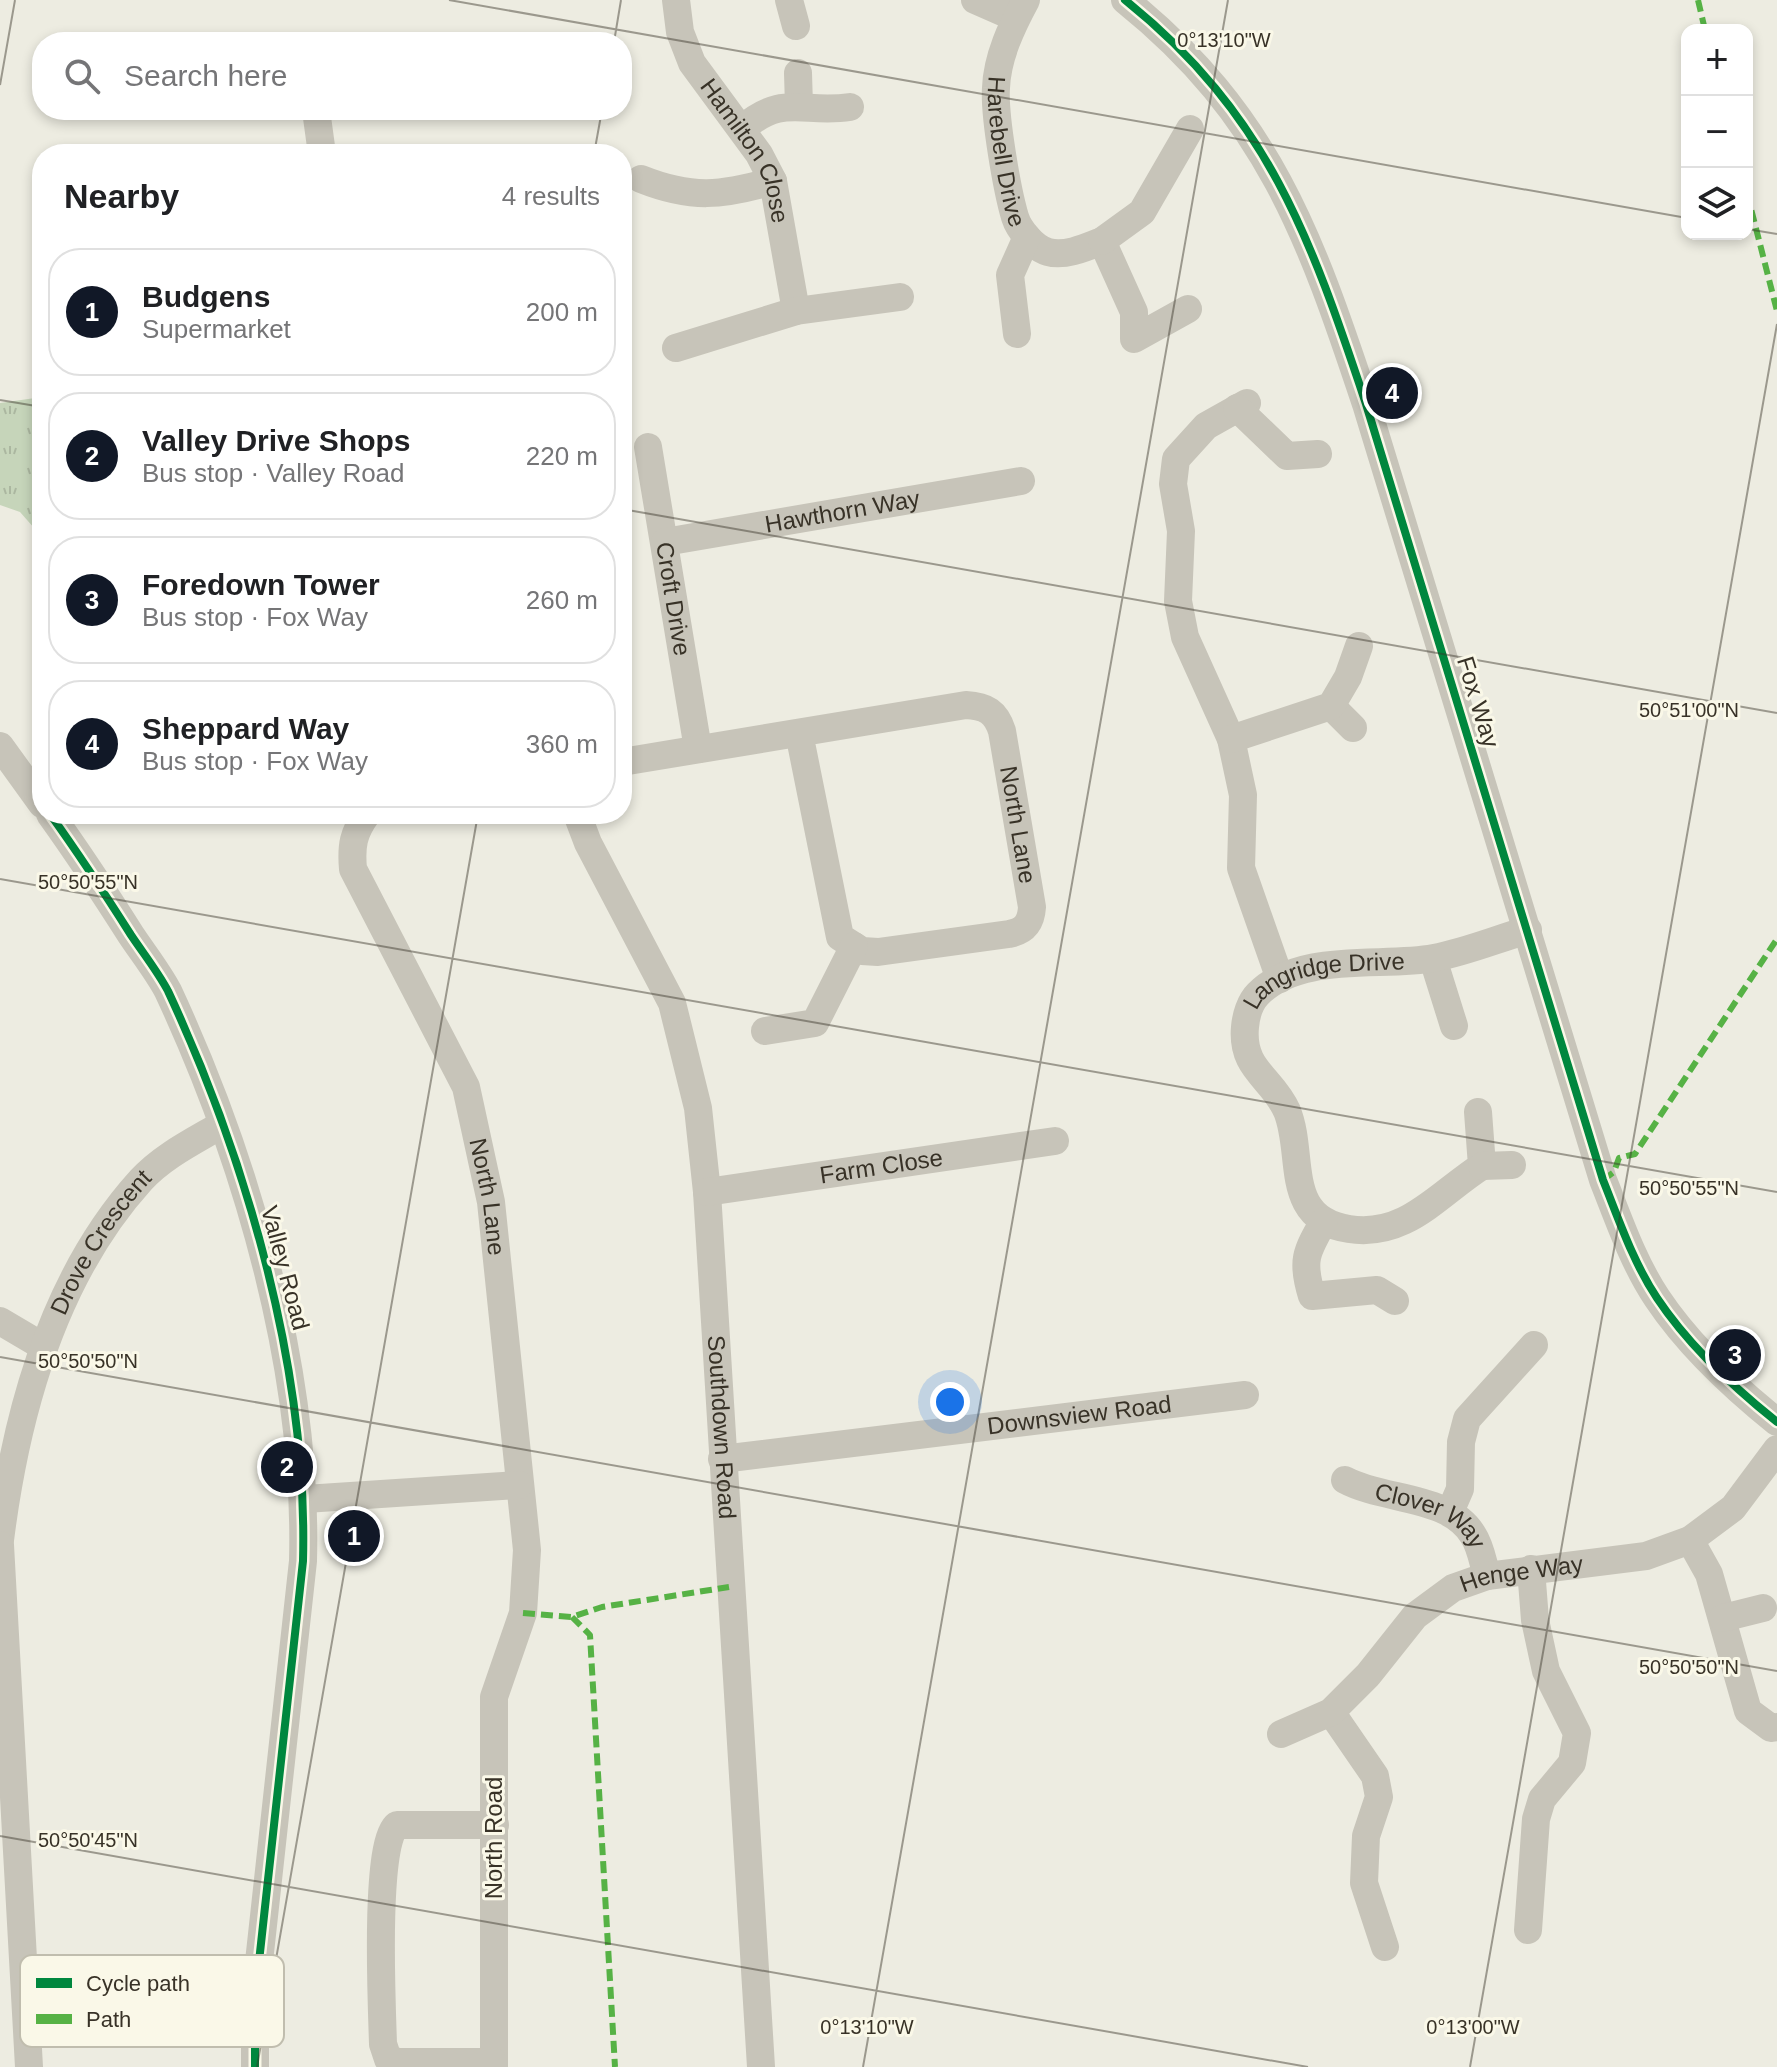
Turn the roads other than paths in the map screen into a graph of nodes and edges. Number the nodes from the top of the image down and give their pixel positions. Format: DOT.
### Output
graph roads {
  1 [pos="676,0"];
  2 [pos="975,0"];
  3 [pos="1125,0"];
  4 [pos="1021,9"];
  5 [pos="798,73"];
  6 [pos="799,106"];
  7 [pos="850,107"];
  8 [pos="317,120"];
  9 [pos="742,129"];
  10 [pos="1190,129"];
  11 [pos="321,144"];
  12 [pos="641,179"];
  13 [pos="773,181"];
  14 [pos="1027,237"];
  15 [pos="1102,241"];
  16 [pos="900,297"];
  17 [pos="1188,309"];
  18 [pos="796,311"];
  19 [pos="1017,334"];
  20 [pos="676,348"];
  21 [pos="648,447"];
  22 [pos="1318,454"];
  23 [pos="1021,481"];
  24 [pos="665,542"];
  25 [pos="1359,646"];
  26 [pos="1331,706"];
  27 [pos="1353,728"];
  28 [pos="799,733"];
  29 [pos="1231,739"];
  30 [pos="0,746"];
  31 [pos="698,749"];
  32 [pos="632,760"];
  33 [pos="32,790"];
  34 [pos="57,824"];
  35 [pos="360,824"];
  36 [pos="581,824"];
  37 [pos="1528,930"];
  38 [pos="854,946"];
  39 [pos="1433,959"];
  40 [pos="1280,979"];
  41 [pos="1454,1026"];
  42 [pos="765,1031"];
  43 [pos="1478,1112"];
  44 [pos="221,1125"];
  45 [pos="1055,1141"];
  46 [pos="1512,1165"];
  47 [pos="1482,1166"];
  48 [pos="707,1192"];
  49 [pos="1324,1221"];
  50 [pos="1395,1301"];
  51 [pos="0,1321"];
  52 [pos="1534,1345"];
  53 [pos="44,1347"];
  54 [pos="1245,1395"];
  55 [pos="1777,1422"];
  56 [pos="1777,1449"];
  57 [pos="722,1459"];
  58 [pos="1345,1480"];
  59 [pos="519,1485"];
  60 [pos="305,1499"];
  61 [pos="1450,1512"];
  62 [pos="1690,1540"];
  63 [pos="0,1542"];
  64 [pos="1531,1569"];
  65 [pos="1487,1576"];
  66 [pos="1763,1608"];
  67 [pos="523,1613"];
  68 [pos="1723,1618"];
  69 [pos="3,1620"];
  70 [pos="1331,1712"];
  71 [pos="1777,1727"];
  72 [pos="1281,1734"];
  73 [pos="495,1825"];
  74 [pos="1528,1930"];
  75 [pos="1385,1947"];
  76 [pos="22,1955"];
  77 [pos="260,1955"];
  78 [pos="28,2047"];
  79 [pos="494,2065"];
  80 [pos="29,2067"];
  81 [pos="761,2067"];
  1 -- 9 [label="street, Hamilton Close"];
  2 -- 4 [label="street, Harebell Drive"];
  3 -- 37 [label="street, Fox Way"];
  4 -- 14 [label="street, Harebell Drive"];
  5 -- 6 [label="street"];
  6 -- 7 [label="street"];
  6 -- 9 [label="street"];
  8 -- 11 [label="street"];
  9 -- 13 [label="street, Hamilton Close"];
  10 -- 15 [label="street, Harebell Drive"];
  12 -- 13 [label="street"];
  13 -- 18 [label="street, Hamilton Close"];
  14 -- 15 [label="street, Harebell Drive"];
  14 -- 19 [label="street, Harebell Drive"];
  15 -- 17 [label="street"];
  16 -- 18 [label="street"];
  18 -- 20 [label="street"];
  21 -- 24 [label="street, Croft Drive"];
  22 -- 29 [label="street"];
  23 -- 24 [label="street, Hawthorn Way"];
  24 -- 31 [label="street, Croft Drive"];
  25 -- 26 [label="street"];
  26 -- 27 [label="street"];
  26 -- 29 [label="street"];
  28 -- 31 [label="street, North Lane"];
  28 -- 38 [label="street"];
  28 -- 38 [label="street, North Lane"];
  29 -- 40 [label="street"];
  30 -- 33 [label="street"];
  31 -- 32 [label="street, North Lane"];
  34 -- 44 [label="street, Valley Road"];
  35 -- 59 [label="street, North Lane"];
  36 -- 48 [label="street, Southdown Road"];
  37 -- 39 [label="street, Langridge Drive"];
  37 -- 55 [label="street, Fox Way"];
  38 -- 42 [label="street"];
  39 -- 40 [label="street, Langridge Drive"];
  39 -- 41 [label="street"];
  40 -- 49 [label="street, Langridge Drive"];
  43 -- 47 [label="street"];
  44 -- 53 [label="street, Drove Crescent"];
  44 -- 60 [label="street, Valley Road"];
  45 -- 48 [label="street, Farm Close"];
  46 -- 47 [label="street"];
  47 -- 49 [label="street"];
  48 -- 57 [label="street, Southdown Road"];
  49 -- 50 [label="street"];
  51 -- 53 [label="street"];
  52 -- 61 [label="street"];
  53 -- 63 [label="street, Drove Crescent"];
  54 -- 57 [label="street, Downsview Road"];
  56 -- 62 [label="street, Henge Way"];
  57 -- 81 [label="street, Southdown Road"];
  58 -- 61 [label="street, Clover Way"];
  59 -- 60 [label="street"];
  59 -- 67 [label="street, North Lane"];
  60 -- 77 [label="street, Valley Road"];
  61 -- 65 [label="street, Clover Way"];
  62 -- 64 [label="street, Henge Way"];
  62 -- 68 [label="street"];
  63 -- 69 [label="street, Drove Crescent"];
  64 -- 65 [label="street, Henge Way"];
  64 -- 74 [label="street"];
  65 -- 70 [label="street, Henge Way"];
  66 -- 68 [label="street"];
  67 -- 73 [label="street, North Road"];
  68 -- 71 [label="street"];
  69 -- 76 [label="street, Drove Crescent"];
  70 -- 72 [label="street, Henge Way"];
  70 -- 75 [label="street"];
  73 -- 79 [label="street, North Road"];
  73 -- 79 [label="street"];
  78 -- 80 [label="street, Drove Crescent"];
}
